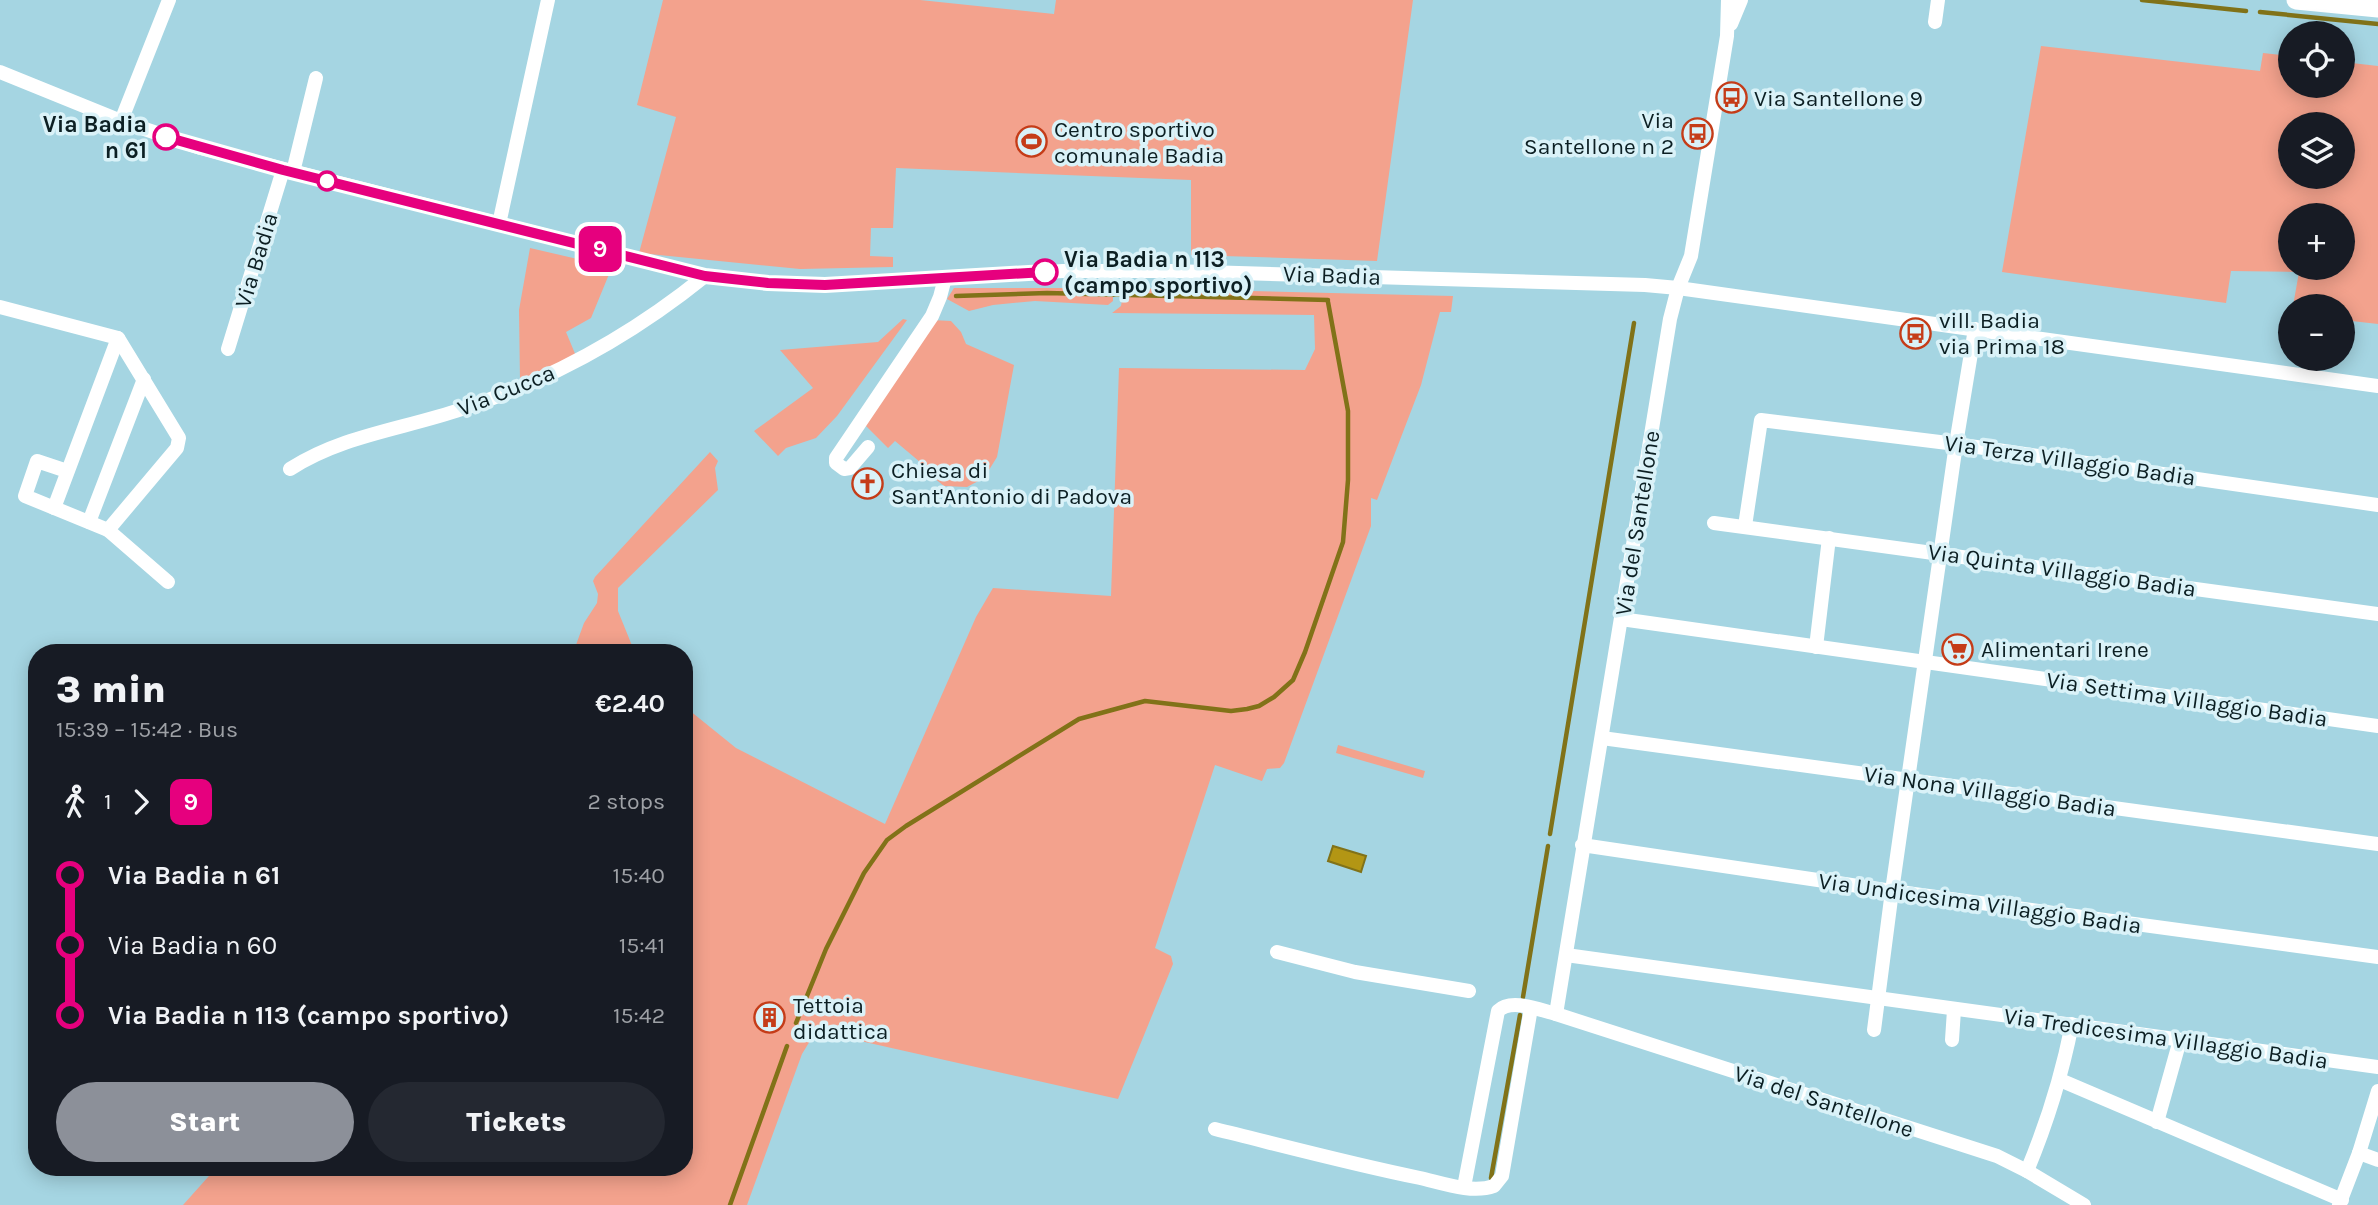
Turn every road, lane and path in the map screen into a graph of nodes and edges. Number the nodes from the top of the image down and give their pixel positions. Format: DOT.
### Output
graph roads {
  1 [pos="169,0"];
  2 [pos="548,0"];
  3 [pos="1728,0"];
  4 [pos="1741,0"];
  5 [pos="1938,0"];
  6 [pos="2296,0"];
  7 [pos="2378,8"];
  8 [pos="1935,22"];
  9 [pos="1727,36"];
  10 [pos="0,72"];
  11 [pos="316,78"];
  12 [pos="121,121"];
  13 [pos="288,171"];
  14 [pos="499,224"];
  15 [pos="705,276"];
  16 [pos="945,278"];
  17 [pos="1678,288"];
  18 [pos="0,307"];
  19 [pos="1975,329"];
  20 [pos="118,338"];
  21 [pos="228,349"];
  22 [pos="144,379"];
  23 [pos="2378,386"];
  24 [pos="1956,444"];
  25 [pos="868,447"];
  26 [pos="290,469"];
  27 [pos="67,471"];
  28 [pos="2378,505"];
  29 [pos="54,508"];
  30 [pos="89,522"];
  31 [pos="1714,523"];
  32 [pos="1745,526"];
  33 [pos="108,530"];
  34 [pos="1829,538"];
  35 [pos="1941,553"];
  36 [pos="169,582"];
  37 [pos="2378,614"];
  38 [pos="1621,619"];
  39 [pos="1816,647"];
  40 [pos="1925,662"];
  41 [pos="2378,726"];
  42 [pos="1602,738"];
  43 [pos="1908,780"];
  44 [pos="2378,844"];
  45 [pos="1582,845"];
  46 [pos="1892,891"];
  47 [pos="1277,951"];
  48 [pos="1566,955"];
  49 [pos="2378,957"];
  50 [pos="1469,991"];
  51 [pos="1879,1000"];
  52 [pos="1531,1008"];
  53 [pos="1954,1010"];
  54 [pos="1556,1014"];
  55 [pos="2073,1024"];
  56 [pos="1874,1030"];
  57 [pos="1952,1040"];
  58 [pos="2180,1040"];
  59 [pos="2378,1067"];
  60 [pos="2060,1080"];
  61 [pos="2378,1091"];
  62 [pos="2157,1122"];
  63 [pos="1216,1129"];
  64 [pos="2359,1153"];
  65 [pos="2378,1160"];
  66 [pos="2027,1171"];
  67 [pos="1464,1186"];
  68 [pos="2341,1202"];
  69 [pos="2084,1205"];
  1 -- 12 [label="street"];
  2 -- 14 [label="street"];
  3 -- 9 [label="street, Via del Santellone"];
  4 -- 9 [label="street, Via del Santellone"];
  5 -- 8 [label="street"];
  6 -- 7 [label="main road"];
  9 -- 17 [label="street, Via del Santellone"];
  10 -- 12 [label="street, Via Badia"];
  11 -- 13 [label="street, Via Badia"];
  12 -- 13 [label="street, Via Badia"];
  13 -- 14 [label="street, Via Badia"];
  13 -- 21 [label="street, Via Badia"];
  14 -- 15 [label="street, Via Badia"];
  15 -- 16 [label="street, Via Badia"];
  15 -- 26 [label="street, Via Cucca"];
  16 -- 17 [label="street, Via Badia"];
  16 -- 25 [label="street"];
  17 -- 19 [label="street, Via Badia"];
  17 -- 38 [label="street, Via del Santellone"];
  18 -- 20 [label="street"];
  19 -- 23 [label="street, Via Badia"];
  19 -- 24 [label="street"];
  20 -- 22 [label="street"];
  20 -- 27 [label="street"];
  22 -- 30 [label="street"];
  22 -- 33 [label="street"];
  24 -- 28 [label="street, Via Terza Villaggio Badia"];
  24 -- 32 [label="street, Via Terza Villaggio Badia"];
  24 -- 35 [label="street"];
  27 -- 29 [label="street"];
  27 -- 29 [label="street"];
  29 -- 30 [label="street"];
  30 -- 33 [label="street"];
  31 -- 32 [label="street, Via Quinta Villaggio Badia"];
  32 -- 34 [label="street, Via Quinta Villaggio Badia"];
  33 -- 36 [label="street"];
  34 -- 35 [label="street, Via Quinta Villaggio Badia"];
  34 -- 39 [label="street"];
  35 -- 37 [label="street, Via Quinta Villaggio Badia"];
  35 -- 40 [label="street"];
  38 -- 39 [label="street, Via Settima Villaggio Badia"];
  38 -- 42 [label="street, Via del Santellone"];
  39 -- 40 [label="street, Via Settima Villaggio Badia"];
  40 -- 41 [label="street, Via Settima Villaggio Badia"];
  40 -- 43 [label="street"];
  42 -- 43 [label="street, Via Nona Villaggio Badia"];
  42 -- 45 [label="street, Via del Santellone"];
  43 -- 44 [label="street, Via Nona Villaggio Badia"];
  43 -- 46 [label="street"];
  45 -- 46 [label="street, Via Undicesima Villaggio Badia"];
  45 -- 48 [label="street, Via del Santellone"];
  46 -- 49 [label="street, Via Undicesima Villaggio Badia"];
  46 -- 51 [label="street"];
  47 -- 50 [label="street"];
  48 -- 51 [label="street, Via Tredicesima Villaggio Badia"];
  48 -- 54 [label="street, Via del Santellone"];
  51 -- 53 [label="street, Via Tredicesima Villaggio Badia"];
  51 -- 56 [label="street"];
  52 -- 54 [label="street, Via del Santellone"];
  52 -- 67 [label="street, Via del Santellone"];
  52 -- 67 [label="street"];
  53 -- 55 [label="street, Via Tredicesima Villaggio Badia"];
  53 -- 57 [label="street"];
  54 -- 66 [label="street, Via del Santellone"];
  55 -- 58 [label="street, Via Tredicesima Villaggio Badia"];
  55 -- 60 [label="street"];
  58 -- 59 [label="street, Via Tredicesima Villaggio Badia"];
  58 -- 62 [label="street"];
  60 -- 62 [label="street"];
  60 -- 66 [label="street"];
  61 -- 64 [label="street"];
  62 -- 68 [label="street"];
  63 -- 67 [label="street"];
  64 -- 65 [label="street"];
  64 -- 68 [label="street"];
  66 -- 69 [label="street, Via del Santellone"];
}
